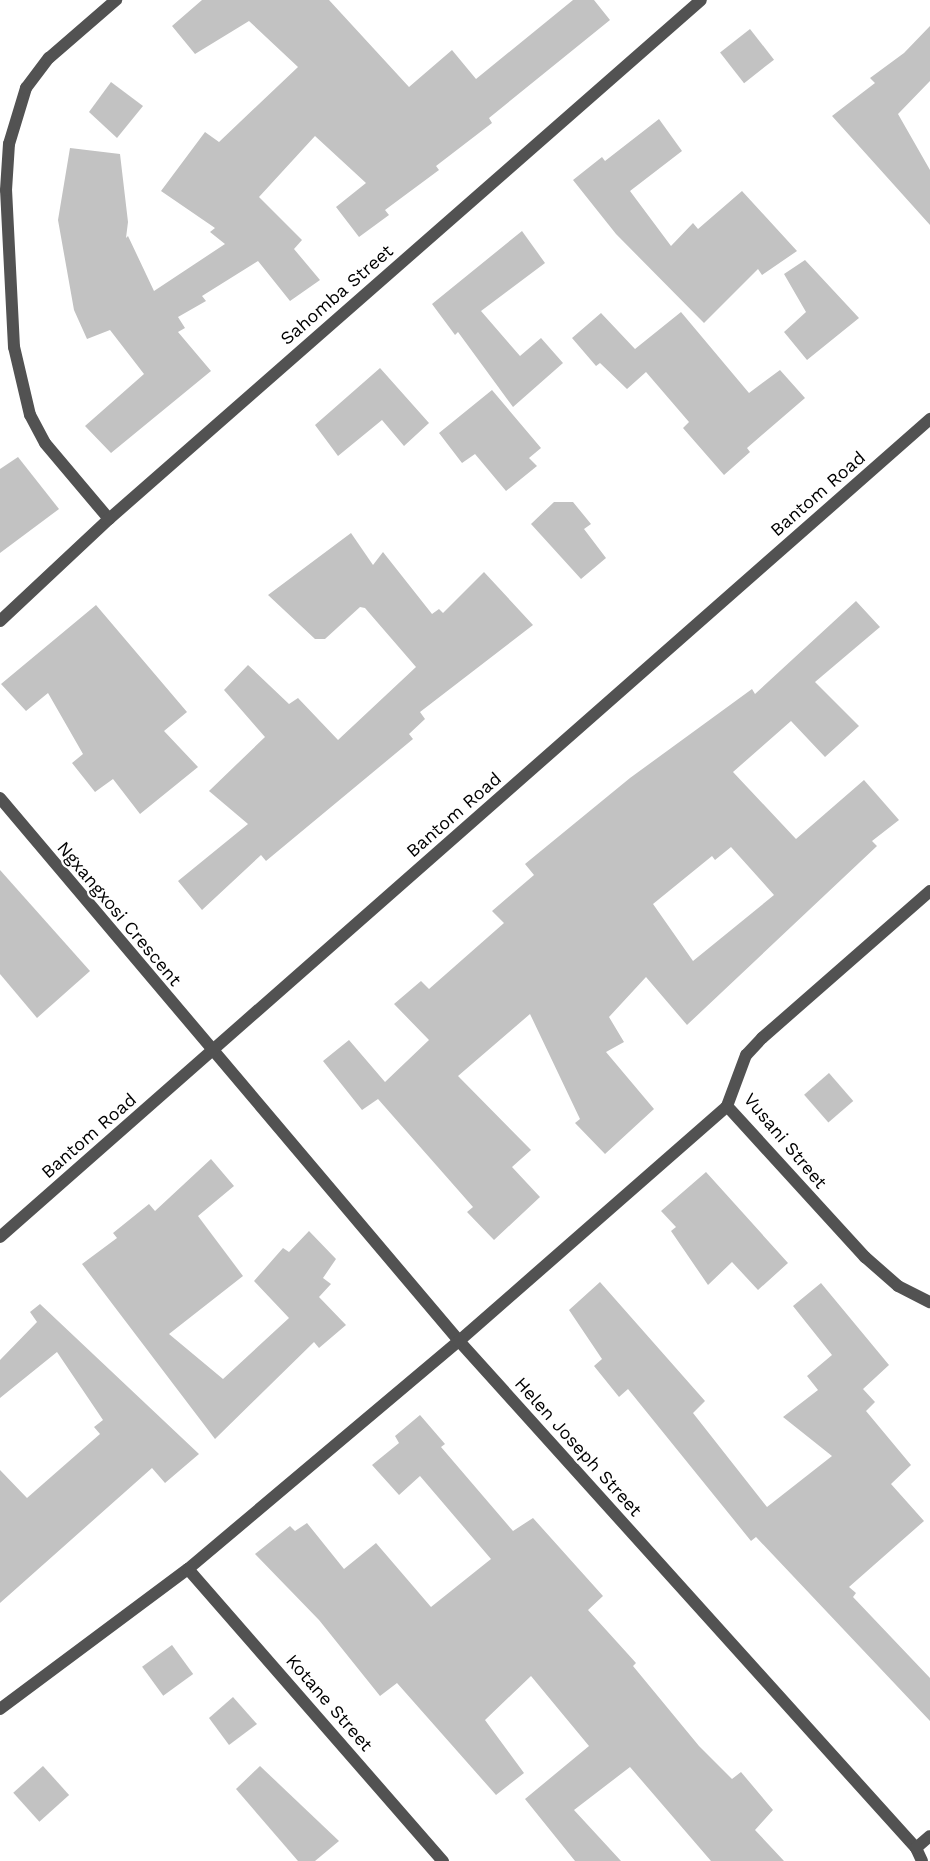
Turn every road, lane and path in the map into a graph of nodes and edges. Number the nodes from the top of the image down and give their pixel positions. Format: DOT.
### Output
graph roads {
  1 [pos="116,0"];
  2 [pos="701,0"];
  3 [pos="930,419"];
  4 [pos="110,519"];
  5 [pos="0,621"];
  6 [pos="0,798"];
  7 [pos="930,891"];
  8 [pos="211,1053"];
  9 [pos="727,1106"];
  10 [pos="0,1237"];
  11 [pos="930,1302"];
  12 [pos="459,1341"];
  13 [pos="188,1569"];
  14 [pos="0,1709"];
  15 [pos="930,1836"];
  16 [pos="916,1848"];
  17 [pos="443,1861"];
  18 [pos="922,1861"];
  1 -- 4 [label="street"];
  2 -- 4 [label="street, Sahomba Street"];
  3 -- 8 [label="street, Bantom Road"];
  4 -- 5 [label="street, Sahomba Street"];
  6 -- 8 [label="street, Ngxangxosi Crescent"];
  7 -- 9 [label="street, Vusani Street"];
  8 -- 10 [label="street, Bantom Road"];
  8 -- 12 [label="street, Helen Joseph Street"];
  9 -- 11 [label="street, Vusani Street"];
  9 -- 12 [label="street"];
  12 -- 13 [label="street"];
  12 -- 16 [label="street, Helen Joseph Street"];
  13 -- 14 [label="street"];
  13 -- 17 [label="street, Kotane Street"];
  15 -- 16 [label="street"];
  16 -- 18 [label="street, Helen Joseph Street"];
}
